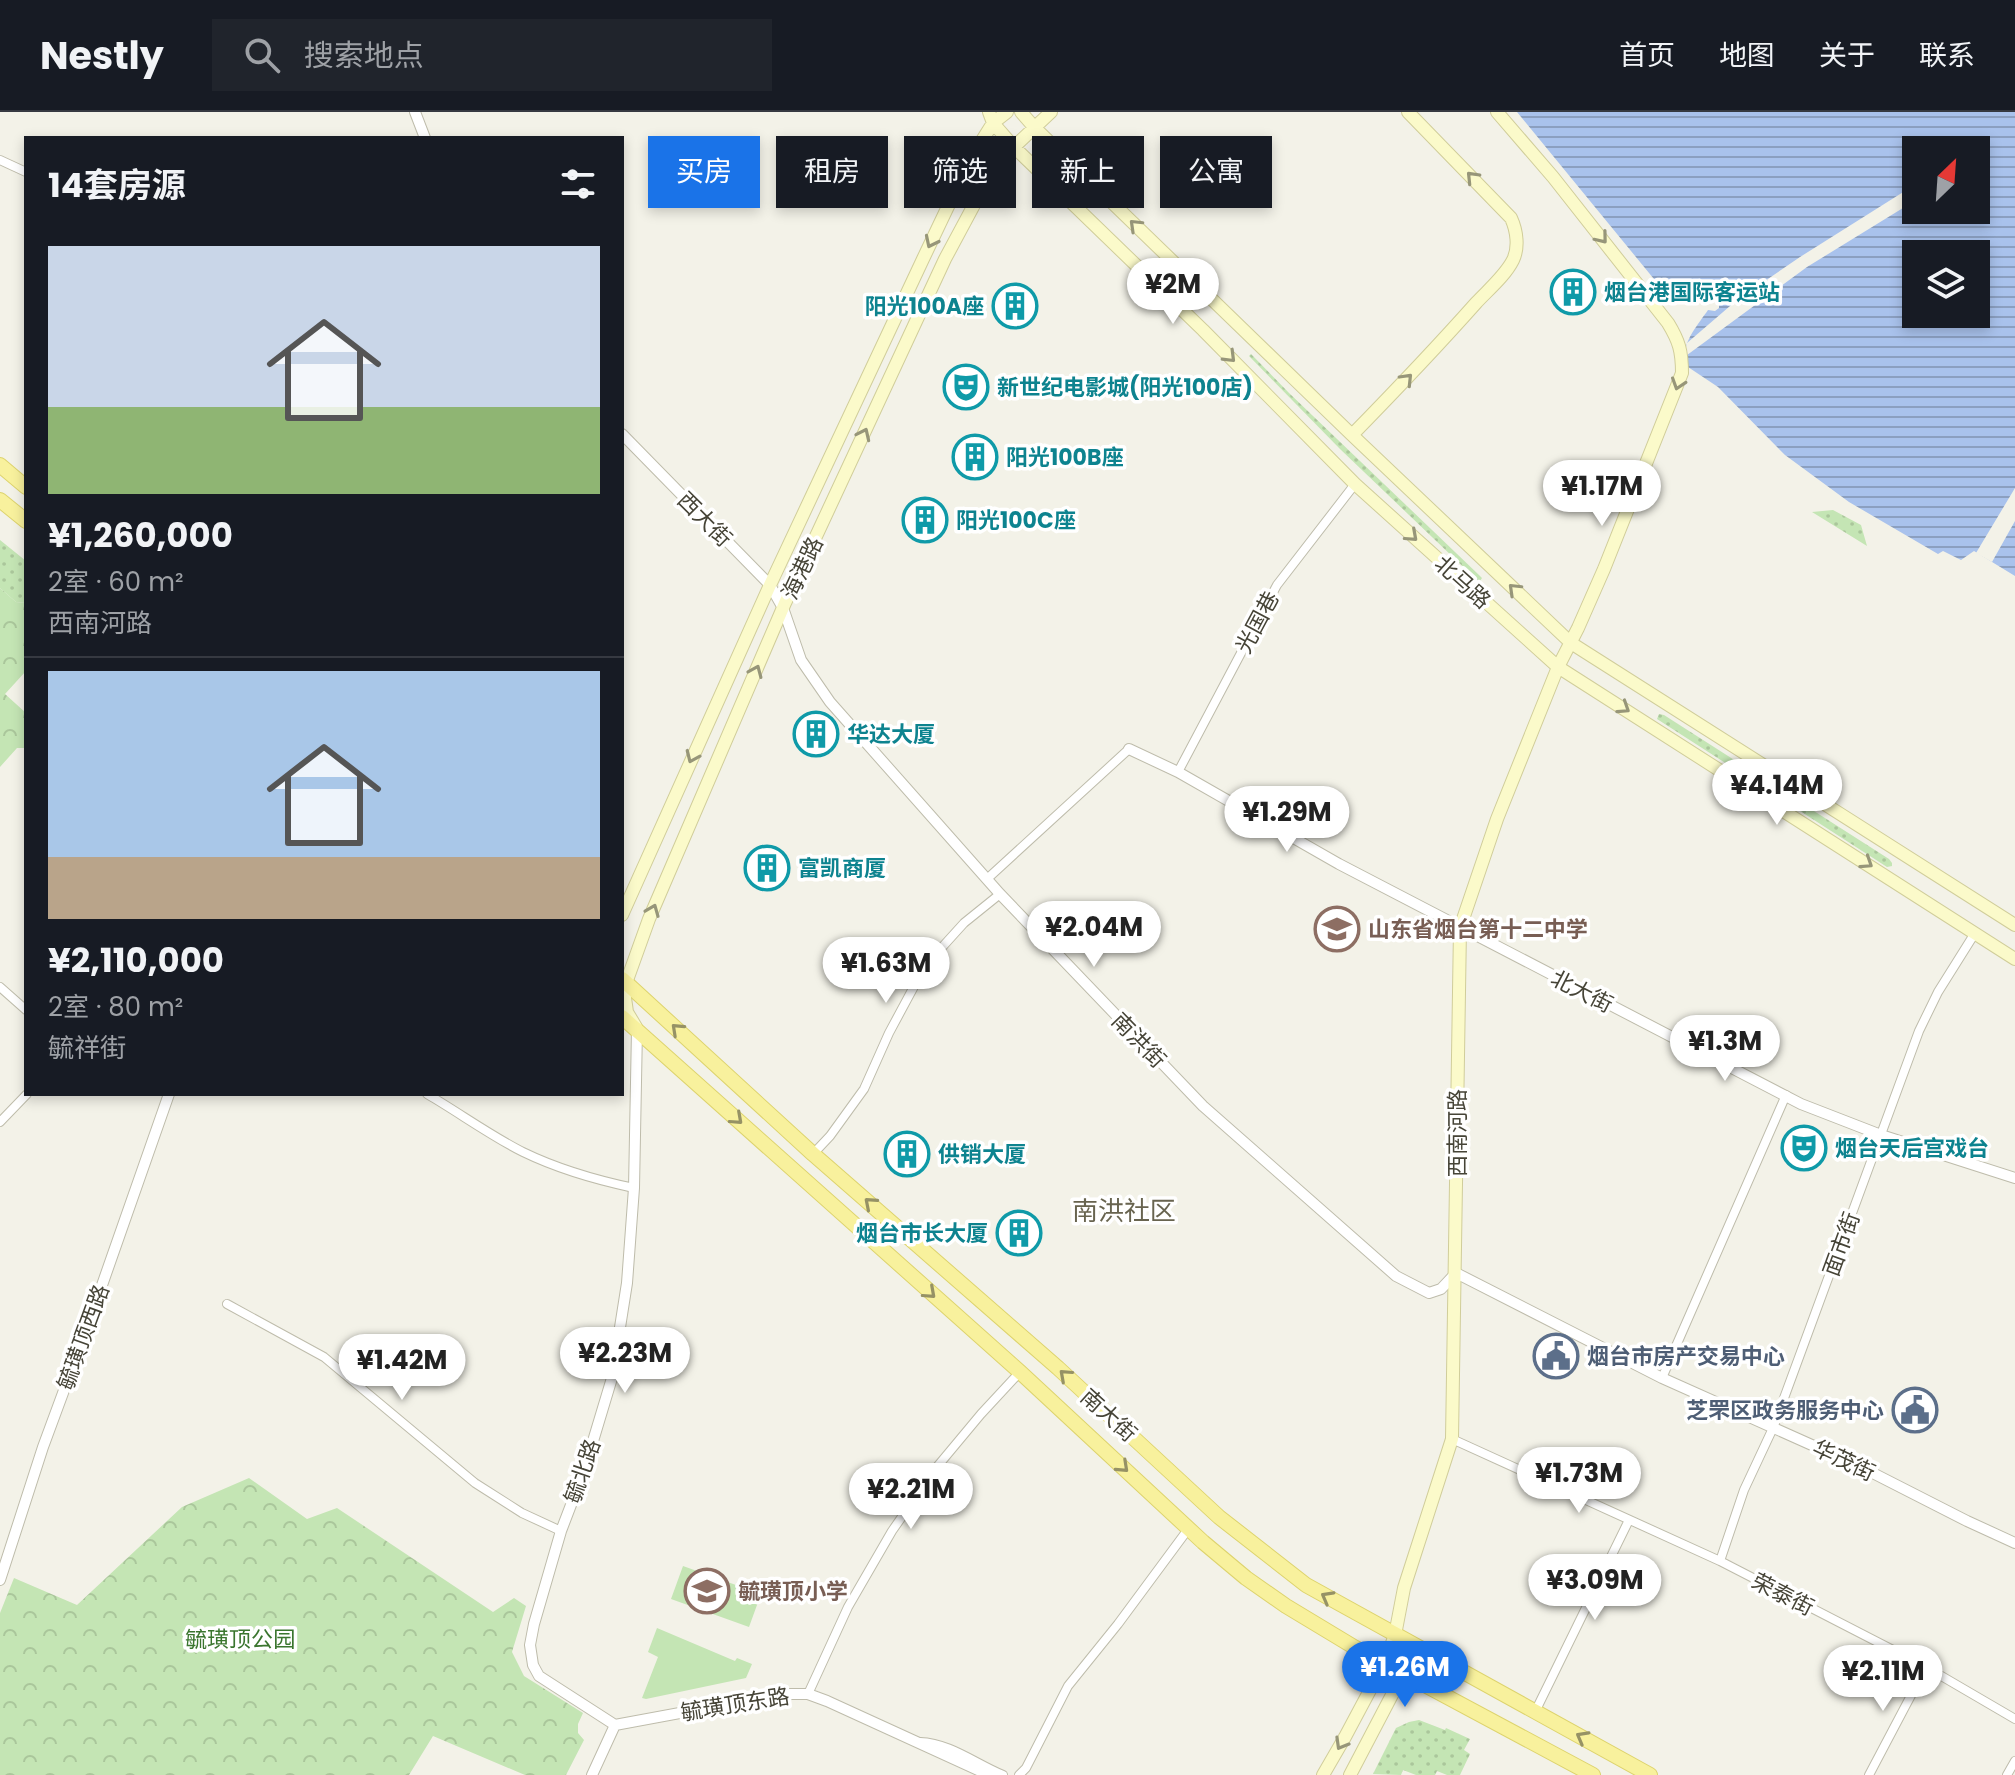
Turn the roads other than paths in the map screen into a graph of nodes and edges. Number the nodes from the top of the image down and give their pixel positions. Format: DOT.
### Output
graph roads {
  1 [pos="415,112"];
  2 [pos="1007,112"];
  3 [pos="1021,112"];
  4 [pos="1051,112"];
  5 [pos="1408,112"];
  6 [pos="1497,112"];
  7 [pos="991,118"];
  8 [pos="1034,127"];
  9 [pos="424,136"];
  10 [pos="1005,136"];
  11 [pos="1016,145"];
  12 [pos="1016,149"];
  13 [pos="0,160"];
  14 [pos="24,171"];
  15 [pos="972,208"];
  16 [pos="1352,435"];
  17 [pos="624,436"];
  18 [pos="0,465"];
  19 [pos="1355,484"];
  20 [pos="24,485"];
  21 [pos="0,500"];
  22 [pos="24,519"];
  23 [pos="770,585"];
  24 [pos="783,608"];
  25 [pos="1571,643"];
  26 [pos="1558,667"];
  27 [pos="1129,749"];
  28 [pos="1178,772"];
  29 [pos="987,879"];
  30 [pos="1000,894"];
  31 [pos="624,911"];
  32 [pos="2015,925"];
  33 [pos="1460,928"];
  34 [pos="1975,933"];
  35 [pos="2015,959"];
  36 [pos="624,981"];
  37 [pos="0,987"];
  38 [pos="24,1008"];
  39 [pos="624,1017"];
  40 [pos="637,1029"];
  41 [pos="1786,1095"];
  42 [pos="25,1096"];
  43 [pos="168,1096"];
  44 [pos="430,1096"];
  45 [pos="0,1122"];
  46 [pos="1881,1135"];
  47 [pos="813,1154"];
  48 [pos="2015,1178"];
  49 [pos="634,1188"];
  50 [pos="1456,1273"];
  51 [pos="227,1304"];
  52 [pos="1020,1372"];
  53 [pos="1662,1378"];
  54 [pos="1773,1428"];
  55 [pos="1452,1439"];
  56 [pos="1629,1520"];
  57 [pos="1189,1528"];
  58 [pos="561,1531"];
  59 [pos="2015,1543"];
  60 [pos="1720,1561"];
  61 [pos="0,1580"];
  62 [pos="1395,1635"];
  63 [pos="1385,1662"];
  64 [pos="1926,1667"];
  65 [pos="1404,1672"];
  66 [pos="808,1694"];
  67 [pos="1535,1712"];
  68 [pos="2015,1719"];
  69 [pos="615,1725"];
  70 [pos="919,1742"];
  71 [pos="2015,1761"];
  72 [pos="592,1775"];
  73 [pos="989,1775"];
  74 [pos="1003,1775"];
  75 [pos="1019,1775"];
  76 [pos="1323,1775"];
  77 [pos="1350,1775"];
  78 [pos="1593,1775"];
  79 [pos="1650,1775"];
  80 [pos="1869,1775"];
  81 [pos="2007,1775"];
  1 -- 9 [label="street"];
  2 -- 7 [label="main road, 海港路"];
  3 -- 8 [label="main road, 北马路"];
  4 -- 8 [label="main road, 海港路"];
  16 -- 5 [label="main road, one-way"];
  6 -- 25 [label="main road, 西南河路, one-way"];
  7 -- 10 [label="main road, 北马路"];
  7 -- 23 [label="main road, 海港路, one-way"];
  8 -- 11 [label="main road, 海港路"];
  16 -- 8 [label="main road, 北马路, one-way"];
  12 -- 19 [label="main road, 北马路, one-way"];
  13 -- 14 [label="street"];
  24 -- 15 [label="main road, 海港路, one-way"];
  25 -- 16 [label="main road, 北马路, one-way"];
  17 -- 23 [label="street, 西大街"];
  18 -- 20 [label="main road"];
  19 -- 26 [label="main road, 北马路, one-way"];
  19 -- 28 [label="street, 光国巷"];
  21 -- 22 [label="main road"];
  23 -- 24 [label="street, 西大街"];
  23 -- 31 [label="main road, 海港路, one-way"];
  24 -- 29 [label="street, 南洪街"];
  36 -- 24 [label="main road, 海港路, one-way"];
  25 -- 26 [label="main road, 西南河路"];
  25 -- 32 [label="main road, 北马路"];
  26 -- 33 [label="main road, 西南河路"];
  26 -- 34 [label="main road, 北马路, one-way"];
  27 -- 28 [label="street, 北大街"];
  27 -- 29 [label="street"];
  28 -- 33 [label="street, 北大街"];
  29 -- 30 [label="street, 南洪街"];
  30 -- 47 [label="street"];
  30 -- 50 [label="street, 南洪街"];
  33 -- 41 [label="street, 北大街"];
  33 -- 50 [label="main road, 西南河路"];
  34 -- 35 [label="main road, 北马路"];
  34 -- 46 [label="street, 面市街"];
  36 -- 40 [label="main road, 海港路"];
  47 -- 36 [label="main road, 南大街, one-way"];
  37 -- 38 [label="street"];
  39 -- 40 [label="main road, 南大街"];
  40 -- 49 [label="street, 毓北路"];
  40 -- 52 [label="main road, 南大街, one-way"];
  41 -- 46 [label="street, 北大街"];
  41 -- 53 [label="street"];
  42 -- 45 [label="street"];
  43 -- 61 [label="street, 毓璜顶西路"];
  44 -- 49 [label="street"];
  46 -- 48 [label="street, 北大街"];
  46 -- 54 [label="street, 面市街"];
  62 -- 47 [label="main road, 南大街, one-way"];
  49 -- 58 [label="street, 毓北路"];
  50 -- 53 [label="street, 华茂街"];
  50 -- 55 [label="main road, 西南河路"];
  51 -- 58 [label="street"];
  52 -- 57 [label="main road, 南大街, one-way"];
  52 -- 66 [label="street"];
  53 -- 54 [label="street, 华茂街"];
  54 -- 59 [label="street, 华茂街"];
  54 -- 60 [label="street, 面市街"];
  55 -- 56 [label="street, 荣泰街"];
  55 -- 62 [label="main road, 西南河路"];
  56 -- 60 [label="street, 荣泰街"];
  56 -- 67 [label="street"];
  57 -- 63 [label="main road, 南大街"];
  57 -- 75 [label="street"];
  58 -- 69 [label="street, 毓北路"];
  60 -- 64 [label="street, 荣泰街"];
  62 -- 63 [label="main road, 西南河路"];
  62 -- 65 [label="main road, 西南河路"];
  62 -- 67 [label="main road, 南大街"];
  63 -- 65 [label="main road, 南大街"];
  63 -- 76 [label="main road, 西南河路, one-way"];
  64 -- 68 [label="street, 荣泰街"];
  64 -- 80 [label="street"];
  65 -- 77 [label="main road"];
  65 -- 78 [label="main road, 南大街"];
  66 -- 69 [label="street, 毓璜顶东路"];
  66 -- 70 [label="street, 毓璜顶东路"];
  79 -- 67 [label="main road, 南大街, one-way"];
  69 -- 72 [label="street"];
  70 -- 73 [label="street, 毓璜顶东路"];
  70 -- 74 [label="street"];
  71 -- 81 [label="street"];
}
